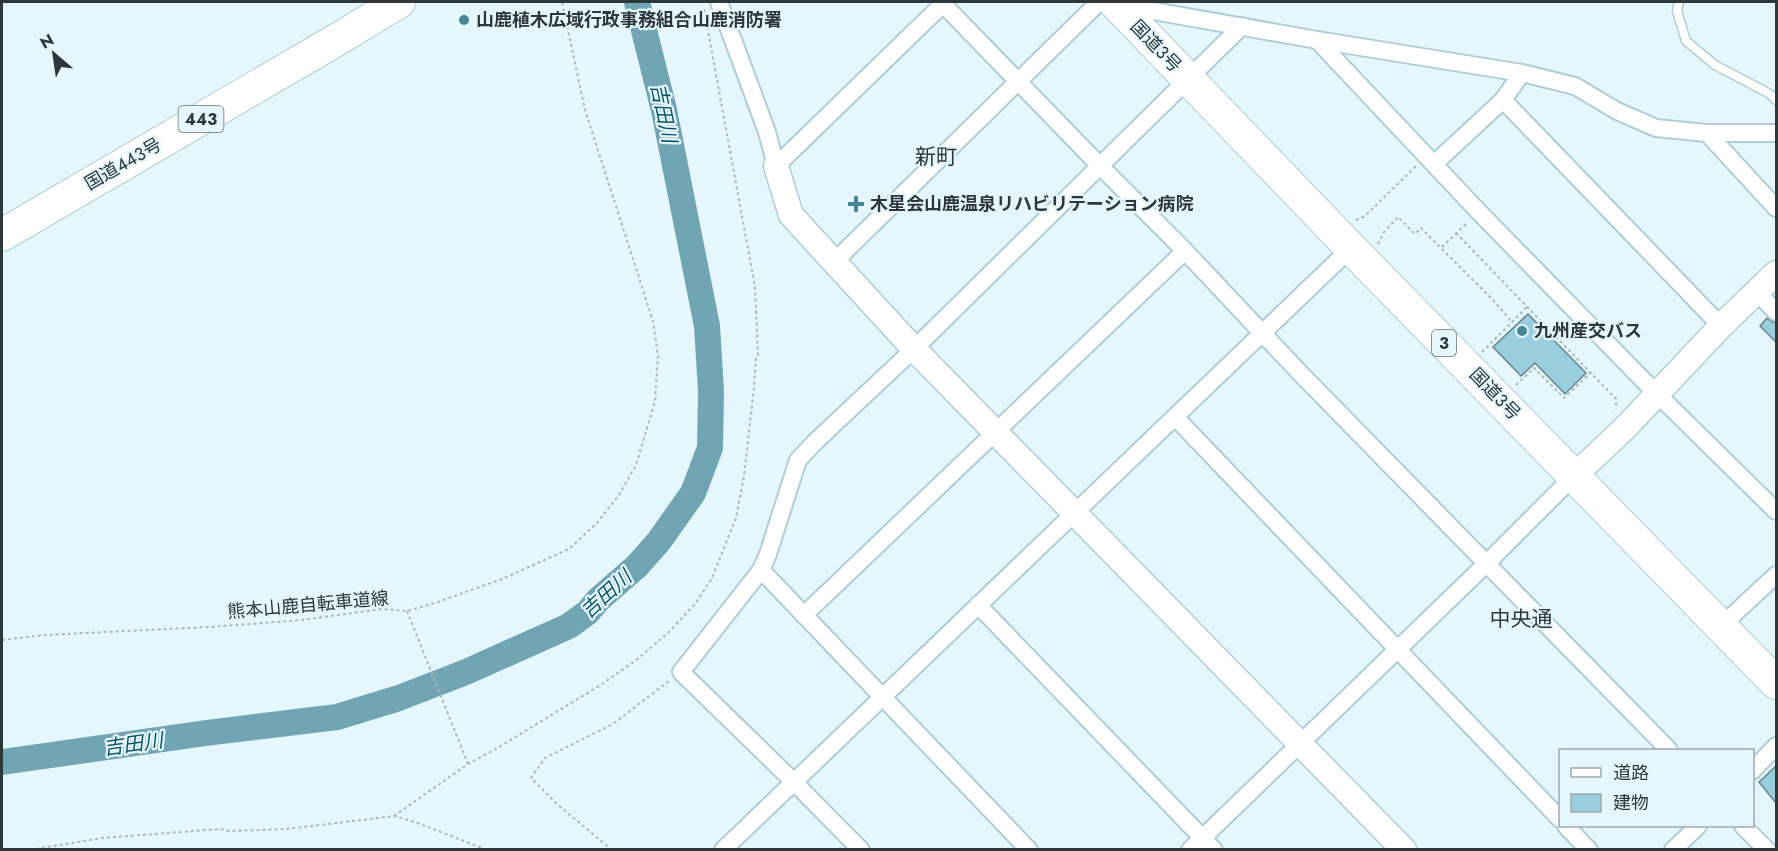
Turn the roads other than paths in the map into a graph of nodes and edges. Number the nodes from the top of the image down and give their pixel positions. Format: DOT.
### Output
graph roads {
  1 [pos="399,2"];
  2 [pos="719,2"];
  3 [pos="943,2"];
  4 [pos="1110,2"];
  5 [pos="1679,2"];
  6 [pos="1242,26"];
  7 [pos="1317,40"];
  8 [pos="1522,73"];
  9 [pos="1188,80"];
  10 [pos="1018,81"];
  11 [pos="1503,100"];
  12 [pos="1776,100"];
  13 [pos="1707,133"];
  14 [pos="1776,133"];
  15 [pos="1426,163"];
  16 [pos="776,166"];
  17 [pos="1100,166"];
  18 [pos="1776,208"];
  19 [pos="2,235"];
  20 [pos="1362,239"];
  21 [pos="1185,251"];
  22 [pos="834,262"];
  23 [pos="1776,273"];
  24 [pos="1757,292"];
  25 [pos="1776,312"];
  26 [pos="1721,326"];
  27 [pos="1262,334"];
  28 [pos="914,349"];
  29 [pos="1656,394"];
  30 [pos="1175,417"];
  31 [pos="996,432"];
  32 [pos="1574,476"];
  33 [pos="1776,511"];
  34 [pos="1075,513"];
  35 [pos="1486,564"];
  36 [pos="761,570"];
  37 [pos="1776,575"];
  38 [pos="978,605"];
  39 [pos="804,615"];
  40 [pos="1721,626"];
  41 [pos="1398,649"];
  42 [pos="1776,683"];
  43 [pos="883,697"];
  44 [pos="1300,743"];
  45 [pos="1776,746"];
  46 [pos="1668,749"];
  47 [pos="1754,769"];
  48 [pos="794,782"];
  49 [pos="1559,818"];
  50 [pos="1568,827"];
  51 [pos="1696,827"];
  52 [pos="1745,827"];
  53 [pos="1208,843"];
  54 [pos="723,849"];
  55 [pos="861,849"];
  56 [pos="1029,849"];
  57 [pos="1190,849"];
  58 [pos="1404,849"];
  59 [pos="1589,849"];
  60 [pos="1673,849"];
  61 [pos="1767,849"];
  1 -- 19 [label="highway, 国道443号 / 443"];
  2 -- 16 [label="street"];
  3 -- 10 [label="street"];
  3 -- 16 [label="street"];
  4 -- 6 [label="street"];
  4 -- 9 [label="highway, 国道3号 / 3"];
  4 -- 10 [label="street"];
  5 -- 12 [label="lane"];
  6 -- 7 [label="street"];
  6 -- 9 [label="street"];
  7 -- 8 [label="street"];
  7 -- 15 [label="street"];
  8 -- 11 [label="street"];
  8 -- 13 [label="street"];
  9 -- 17 [label="street"];
  9 -- 20 [label="highway, 国道3号 / 3"];
  10 -- 17 [label="street"];
  10 -- 22 [label="street"];
  11 -- 15 [label="street"];
  11 -- 26 [label="street"];
  13 -- 14 [label="street"];
  13 -- 18 [label="street"];
  15 -- 29 [label="street"];
  16 -- 22 [label="street"];
  17 -- 21 [label="street"];
  17 -- 28 [label="street"];
  20 -- 27 [label="street"];
  20 -- 32 [label="highway, 国道3号 / 3"];
  21 -- 27 [label="street"];
  21 -- 31 [label="street"];
  22 -- 28 [label="street"];
  23 -- 24 [label="street"];
  24 -- 25 [label="street"];
  24 -- 26 [label="street"];
  26 -- 29 [label="street"];
  27 -- 30 [label="street"];
  27 -- 35 [label="street"];
  28 -- 31 [label="street"];
  28 -- 36 [label="street"];
  29 -- 32 [label="street"];
  29 -- 33 [label="street"];
  30 -- 34 [label="street"];
  30 -- 41 [label="street"];
  31 -- 34 [label="street"];
  31 -- 39 [label="street"];
  32 -- 35 [label="street"];
  32 -- 40 [label="highway, 国道3号 / 3"];
  34 -- 38 [label="street"];
  34 -- 44 [label="street"];
  35 -- 41 [label="street"];
  35 -- 46 [label="street"];
  36 -- 39 [label="street"];
  36 -- 48 [label="street"];
  37 -- 40 [label="street"];
  38 -- 43 [label="street"];
  38 -- 53 [label="street"];
  39 -- 43 [label="street"];
  40 -- 42 [label="highway, 国道3号 / 3"];
  41 -- 44 [label="street"];
  41 -- 49 [label="street"];
  43 -- 48 [label="street"];
  43 -- 56 [label="street"];
  44 -- 53 [label="street"];
  44 -- 58 [label="street"];
  45 -- 47 [label="street"];
  48 -- 54 [label="street"];
  48 -- 55 [label="street"];
  50 -- 59 [label="street"];
  51 -- 60 [label="street"];
  52 -- 61 [label="street"];
  53 -- 57 [label="street"];
}
